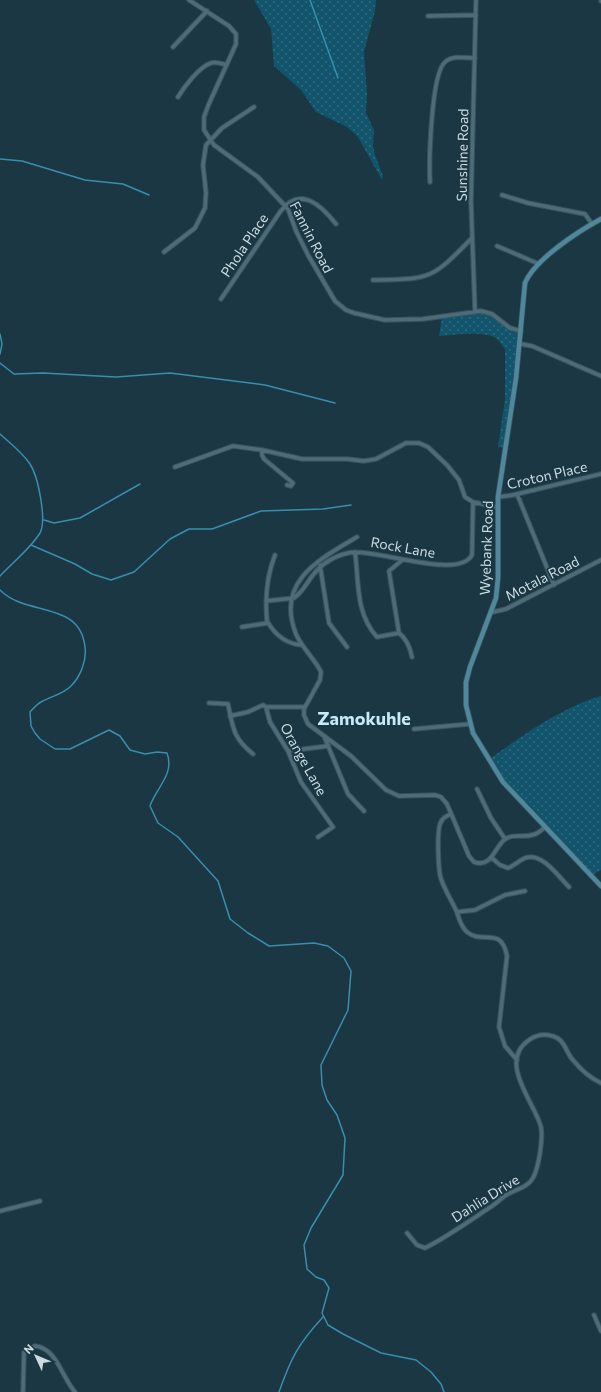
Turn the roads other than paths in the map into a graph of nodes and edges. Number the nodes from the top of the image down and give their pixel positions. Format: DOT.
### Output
graph roads {
  1 [pos="189,0"];
  2 [pos="476,0"];
  3 [pos="207,11"];
  4 [pos="476,15"];
  5 [pos="428,16"];
  6 [pos="173,47"];
  7 [pos="475,58"];
  8 [pos="227,65"];
  9 [pos="178,97"];
  10 [pos="254,107"];
  11 [pos="210,141"];
  12 [pos="430,182"];
  13 [pos="502,195"];
  14 [pos="285,205"];
  15 [pos="601,219"];
  16 [pos="336,224"];
  17 [pos="592,224"];
  18 [pos="472,238"];
  19 [pos="498,246"];
  20 [pos="164,252"];
  21 [pos="539,264"];
  22 [pos="373,280"];
  23 [pos="221,299"];
  24 [pos="475,311"];
  25 [pos="521,331"];
  26 [pos="520,344"];
  27 [pos="601,376"];
  28 [pos="262,450"];
  29 [pos="175,467"];
  30 [pos="601,474"];
  31 [pos="287,486"];
  32 [pos="517,494"];
  33 [pos="498,497"];
  34 [pos="473,502"];
  35 [pos="497,507"];
  36 [pos="357,537"];
  37 [pos="355,552"];
  38 [pos="275,555"];
  39 [pos="601,560"];
  40 [pos="401,561"];
  41 [pos="320,565"];
  42 [pos="554,585"];
  43 [pos="292,599"];
  44 [pos="266,600"];
  45 [pos="493,612"];
  46 [pos="268,623"];
  47 [pos="242,627"];
  48 [pos="399,633"];
  49 [pos="302,646"];
  50 [pos="347,647"];
  51 [pos="412,657"];
  52 [pos="208,704"];
  53 [pos="264,706"];
  54 [pos="305,707"];
  55 [pos="230,716"];
  56 [pos="470,724"];
  57 [pos="414,729"];
  58 [pos="324,735"];
  59 [pos="328,746"];
  60 [pos="288,751"];
  61 [pos="253,754"];
  62 [pos="477,790"];
  63 [pos="364,811"];
  64 [pos="451,814"];
  65 [pos="545,827"];
  66 [pos="318,837"];
  67 [pos="505,839"];
  68 [pos="492,858"];
  69 [pos="568,886"];
  70 [pos="601,886"];
  71 [pos="525,891"];
  72 [pos="457,912"];
  73 [pos="517,1060"];
  74 [pos="601,1083"];
  75 [pos="40,1201"];
  76 [pos="0,1211"];
  77 [pos="407,1233"];
  78 [pos="594,1316"];
  79 [pos="601,1330"];
  80 [pos="23,1392"];
  81 [pos="75,1392"];
  1 -- 3 [label="street"];
  2 -- 4 [label="street, Sunshine Road"];
  3 -- 6 [label="street"];
  3 -- 8 [label="street"];
  4 -- 5 [label="street"];
  4 -- 7 [label="street, Sunshine Road"];
  7 -- 12 [label="street"];
  7 -- 18 [label="street, Sunshine Road"];
  8 -- 9 [label="street"];
  8 -- 11 [label="street"];
  10 -- 11 [label="street"];
  11 -- 14 [label="street, Fannin Road"];
  11 -- 20 [label="street"];
  13 -- 17 [label="street"];
  14 -- 16 [label="street"];
  14 -- 23 [label="street, Phola Place"];
  14 -- 24 [label="street, Fannin Road"];
  15 -- 17 [label="street, Wyebank Road"];
  17 -- 21 [label="street, Wyebank Road"];
  18 -- 22 [label="street"];
  18 -- 24 [label="street, Sunshine Road"];
  19 -- 21 [label="street"];
  21 -- 25 [label="street, Wyebank Road"];
  24 -- 25 [label="street, Fannin Road"];
  25 -- 26 [label="street, Wyebank Road"];
  26 -- 27 [label="street"];
  26 -- 33 [label="street, Wyebank Road"];
  28 -- 29 [label="street"];
  28 -- 31 [label="street"];
  28 -- 34 [label="street"];
  30 -- 32 [label="street, Croton Place"];
  32 -- 33 [label="street, Croton Place"];
  32 -- 42 [label="street"];
  33 -- 35 [label="street, Wyebank Road"];
  34 -- 35 [label="street"];
  34 -- 40 [label="street, Rock Lane"];
  35 -- 45 [label="street, Wyebank Road"];
  36 -- 43 [label="street"];
  37 -- 40 [label="street, Rock Lane"];
  37 -- 41 [label="street, Rock Lane"];
  37 -- 48 [label="street"];
  38 -- 44 [label="street"];
  39 -- 42 [label="street, Motala Road"];
  40 -- 48 [label="street"];
  41 -- 43 [label="street, Rock Lane"];
  41 -- 50 [label="street"];
  42 -- 45 [label="street, Motala Road"];
  43 -- 44 [label="street"];
  43 -- 49 [label="street"];
  44 -- 46 [label="street"];
  45 -- 56 [label="street, Wyebank Road"];
  46 -- 47 [label="street"];
  46 -- 49 [label="street"];
  48 -- 51 [label="street"];
  49 -- 54 [label="street"];
  52 -- 55 [label="street"];
  53 -- 54 [label="street"];
  53 -- 55 [label="street"];
  53 -- 60 [label="street, Orange Lane"];
  54 -- 58 [label="street"];
  55 -- 61 [label="street"];
  56 -- 57 [label="street"];
  56 -- 65 [label="street, Wyebank Road"];
  58 -- 59 [label="street"];
  58 -- 64 [label="street"];
  59 -- 60 [label="street"];
  59 -- 63 [label="street"];
  60 -- 66 [label="street, Orange Lane"];
  62 -- 67 [label="street"];
  64 -- 68 [label="street"];
  64 -- 72 [label="street"];
  65 -- 67 [label="street"];
  65 -- 70 [label="street, Wyebank Road"];
  67 -- 68 [label="street"];
  68 -- 69 [label="street"];
  71 -- 72 [label="street"];
  72 -- 73 [label="street"];
  73 -- 74 [label="street"];
  73 -- 77 [label="street, Dahlia Drive"];
  75 -- 76 [label="street"];
  78 -- 79 [label="street"];
  80 -- 81 [label="street"];
}
